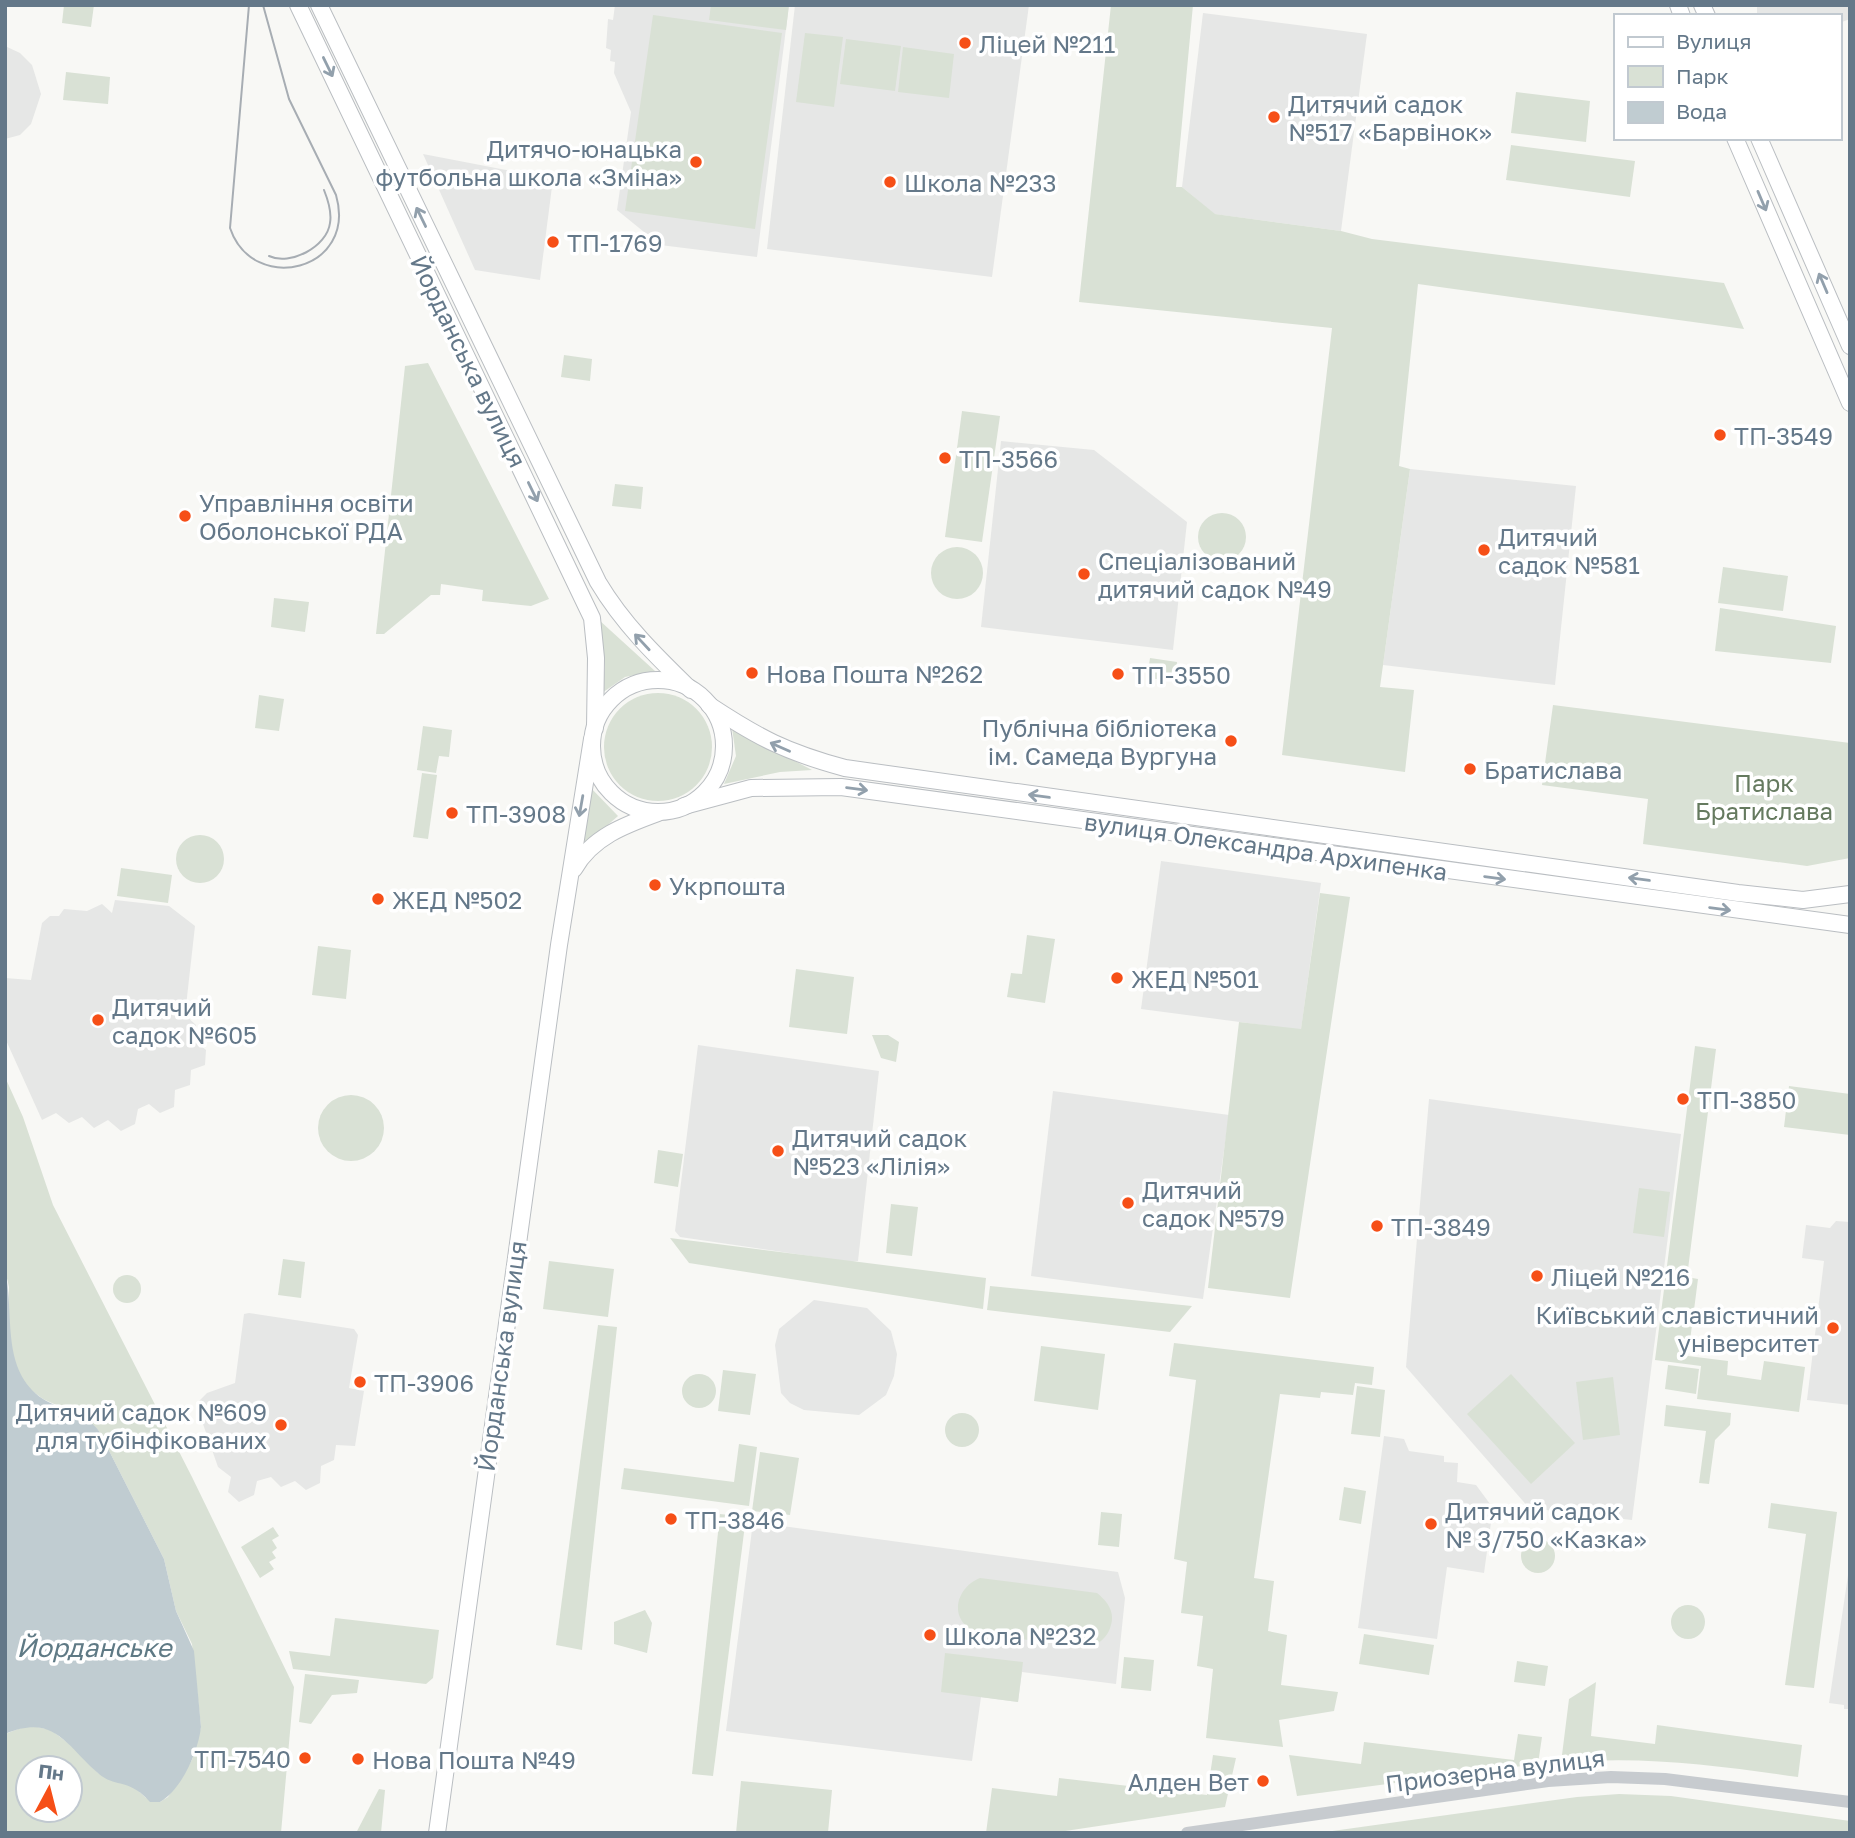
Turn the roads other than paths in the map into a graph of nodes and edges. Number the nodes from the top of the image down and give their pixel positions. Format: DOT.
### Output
graph roads {
  1 [pos="298,5"];
  2 [pos="319,5"];
  3 [pos="1736,140"];
  4 [pos="1760,140"];
  5 [pos="1850,346"];
  6 [pos="1850,402"];
  7 [pos="691,690"];
  8 [pos="709,705"];
  9 [pos="594,733"];
  10 [pos="684,806"];
  11 [pos="662,812"];
  12 [pos="568,880"];
  13 [pos="1850,894"];
  14 [pos="1850,925"];
  15 [pos="1850,1802"];
  16 [pos="437,1833"];
  17 [pos="1187,1833"];
  1 -- 9 [label="main road, Йорданська вулиця, one-way"];
  7 -- 2 [label="main road, Йорданська вулиця, one-way"];
  3 -- 6 [label="main road, one-way"];
  5 -- 4 [label="main road, one-way"];
  7 -- 8 [label="main road"];
  7 -- 9 [label="main road"];
  8 -- 10 [label="main road"];
  13 -- 8 [label="main road, вулиця Олександра Архипенка, one-way"];
  9 -- 11 [label="main road"];
  9 -- 12 [label="main road, Йорданська вулиця, one-way"];
  10 -- 11 [label="main road"];
  10 -- 14 [label="main road, вулиця Олександра Архипенка, one-way"];
  11 -- 12 [label="main road, Йорданська вулиця"];
  12 -- 16 [label="main road, Йорданська вулиця"];
  15 -- 17 [label="street, Приозерна вулиця"];
}
